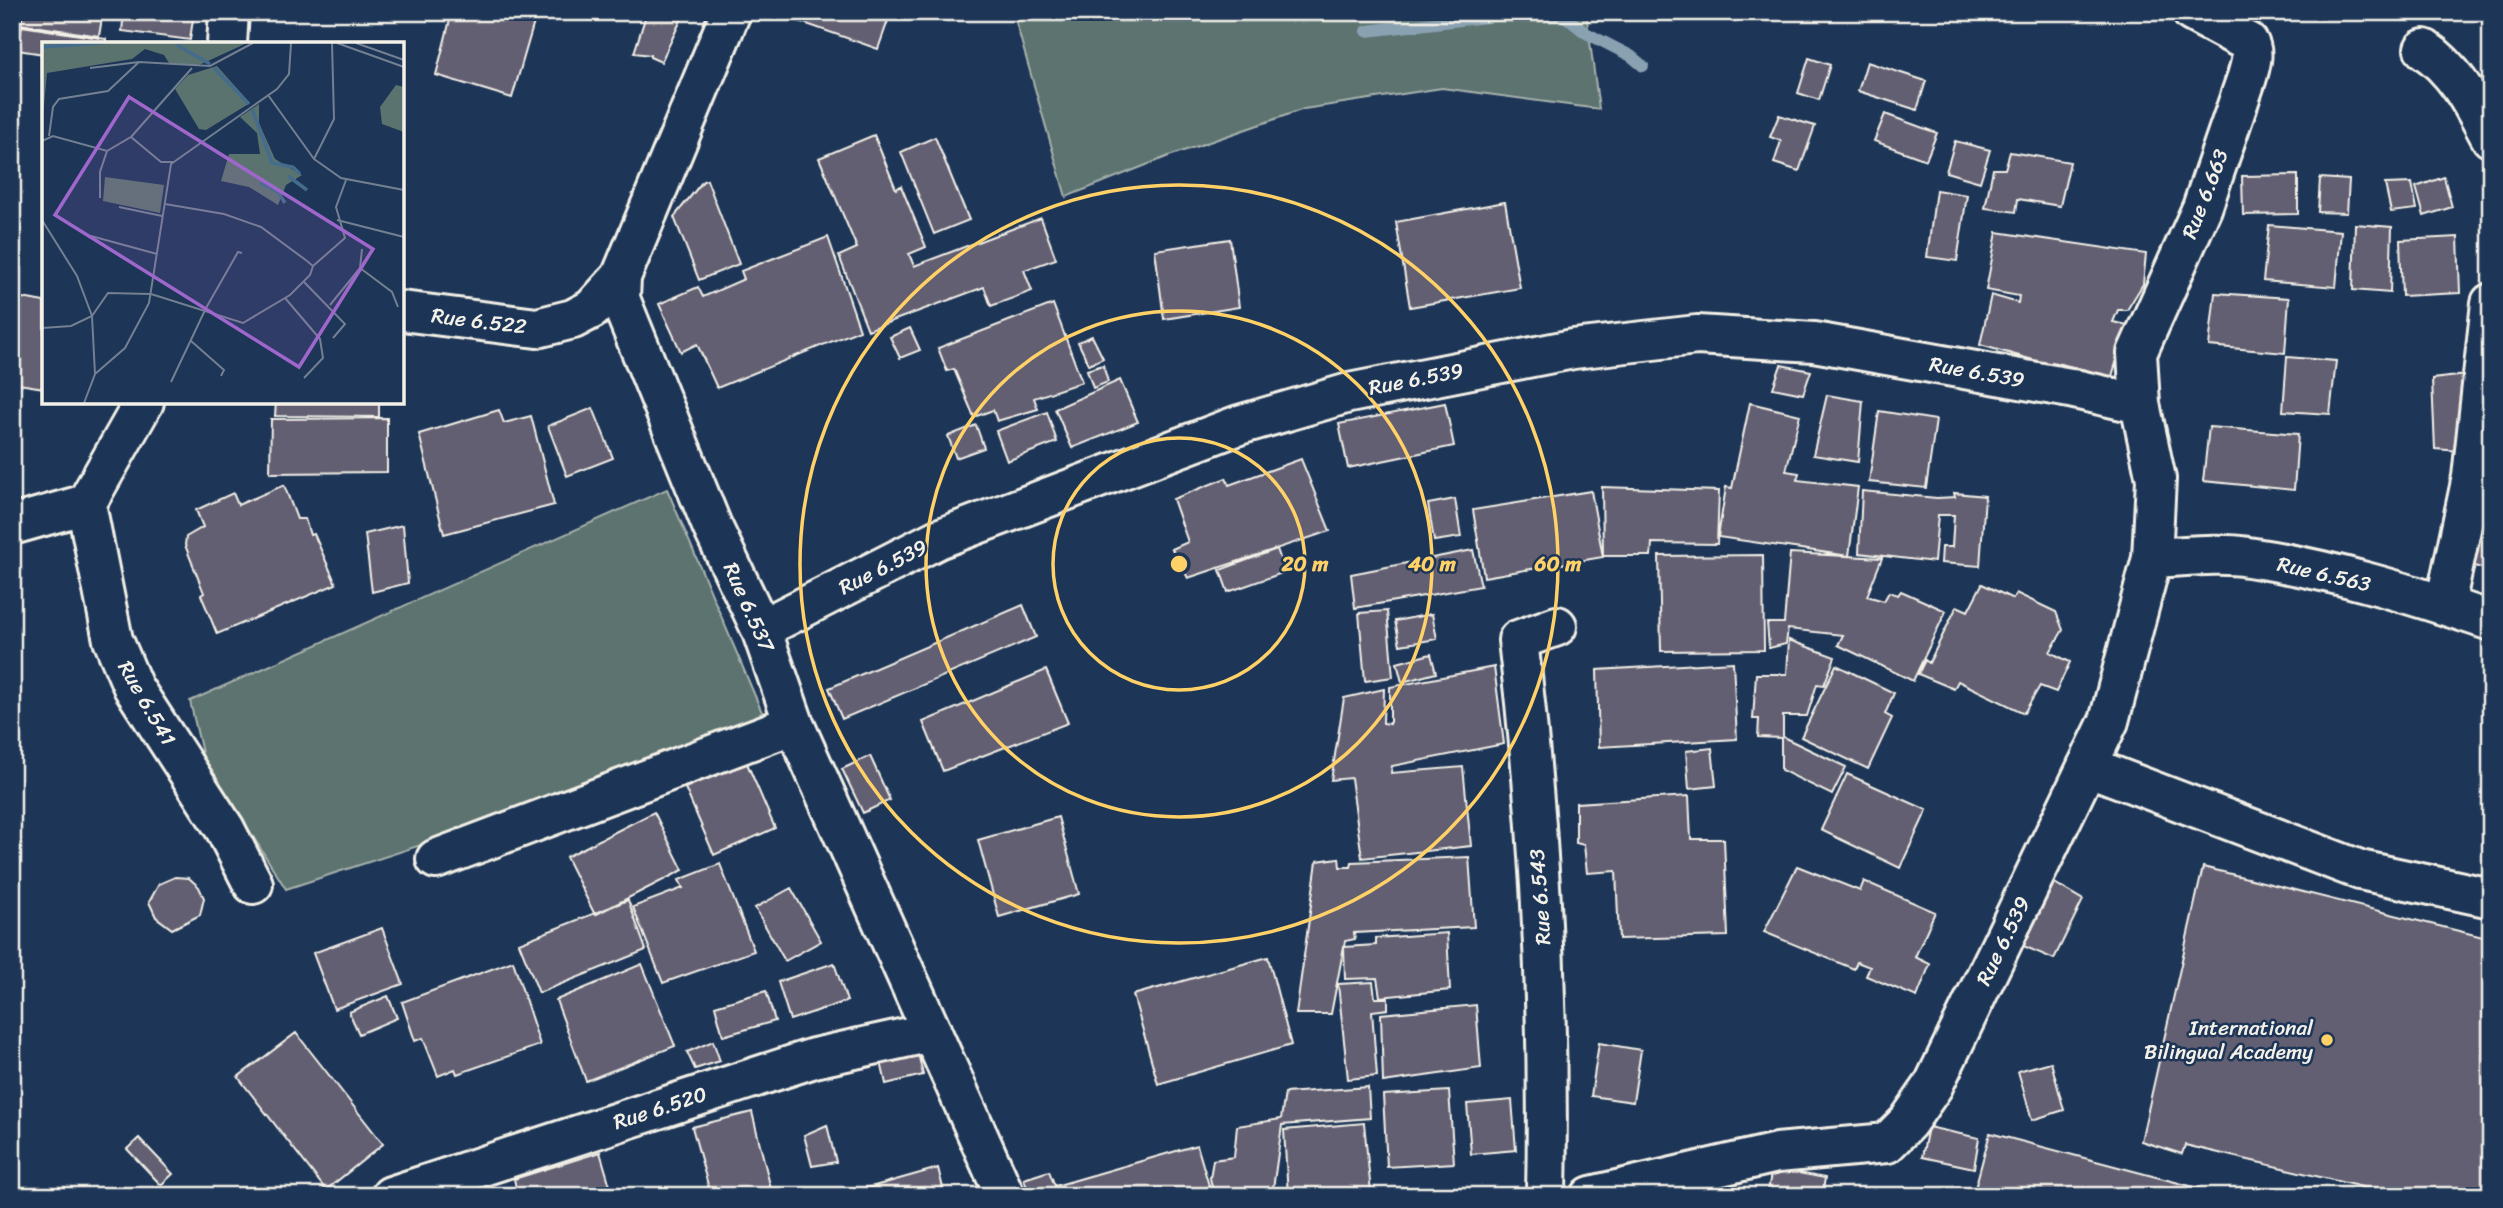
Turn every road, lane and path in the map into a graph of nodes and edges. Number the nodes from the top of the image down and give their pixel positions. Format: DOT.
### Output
graph roads {
  1 [pos="229,12"];
  2 [pos="731,12"];
  3 [pos="2192,12"];
  4 [pos="227,42"];
  5 [pos="2424,49"];
  6 [pos="2491,138"];
  7 [pos="621,277"];
  8 [pos="2491,303"];
  9 [pos="404,311"];
  10 [pos="143,404"];
  11 [pos="2140,404"];
  12 [pos="86,503"];
  13 [pos="12,525"];
  14 [pos="2152,558"];
  15 [pos="2445,605"];
  16 [pos="2491,621"];
  17 [pos="1557,626"];
  18 [pos="761,629"];
  19 [pos="794,724"];
  20 [pos="2087,766"];
  21 [pos="436,859"];
  22 [pos="253,884"];
  23 [pos="2491,898"];
  24 [pos="932,1032"];
  25 [pos="391,1196"];
  26 [pos="1005,1196"];
  27 [pos="1546,1196"];
  28 [pos="1591,1196"];
  1 -- 4 [label="street"];
  2 -- 7 [label="street, Rue 6.537"];
  3 -- 11 [label="street, Rue 6.663"];
  5 -- 6 [label="street"];
  7 -- 9 [label="street, Rue 6.522"];
  7 -- 18 [label="street, Rue 6.537"];
  8 -- 15 [label="street"];
  10 -- 12 [label="street"];
  11 -- 14 [label="street, Rue 6.539"];
  11 -- 18 [label="street, Rue 6.539"];
  12 -- 13 [label="street"];
  12 -- 22 [label="street, Rue 6.541"];
  14 -- 15 [label="street, Rue 6.563"];
  14 -- 20 [label="street, Rue 6.539"];
  15 -- 16 [label="street, Rue 6.563"];
  17 -- 27 [label="street, Rue 6.543"];
  18 -- 19 [label="street, Rue 6.537"];
  19 -- 21 [label="street"];
  19 -- 24 [label="street, Rue 6.537"];
  20 -- 23 [label="street"];
  20 -- 28 [label="street, Rue 6.539"];
  24 -- 25 [label="street, Rue 6.520"];
  24 -- 26 [label="street, Rue 6.537"];
}
